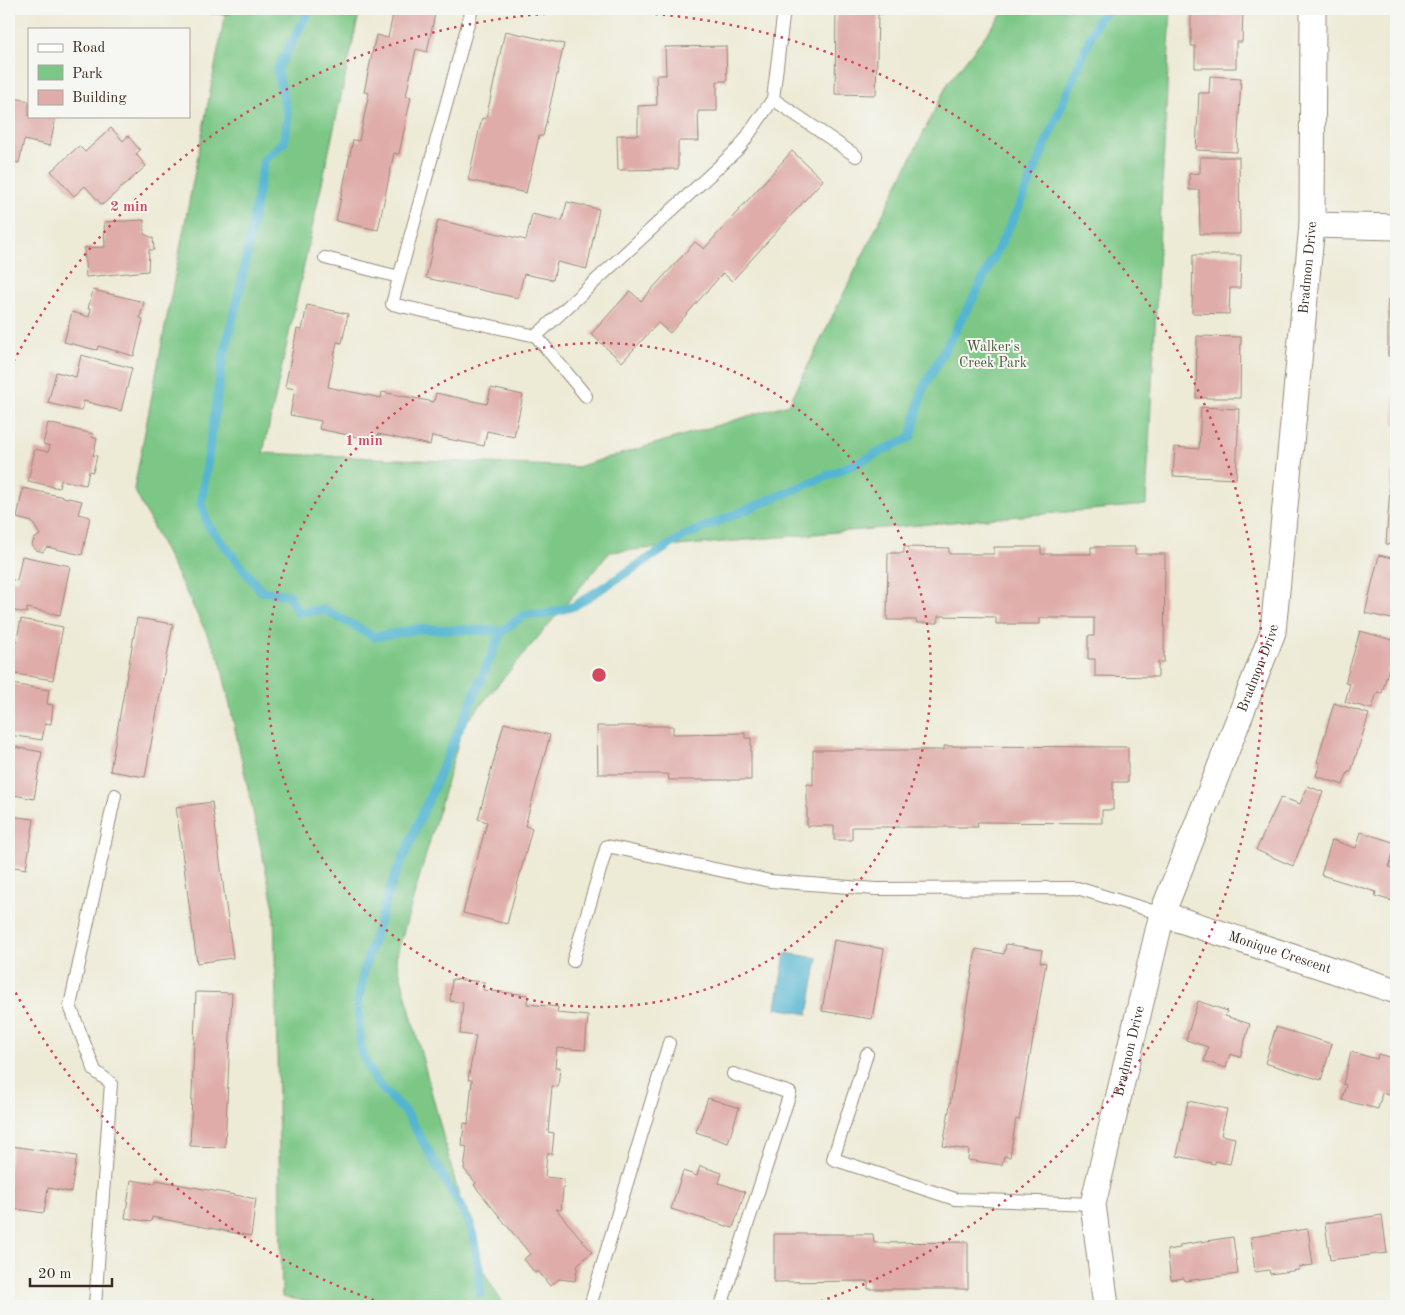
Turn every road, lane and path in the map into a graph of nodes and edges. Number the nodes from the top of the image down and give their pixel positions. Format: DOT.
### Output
graph roads {
  1 [pos="472,9"];
  2 [pos="784,9"];
  3 [pos="1313,9"];
  4 [pos="773,99"];
  5 [pos="856,156"];
  6 [pos="1312,225"];
  7 [pos="1396,227"];
  8 [pos="325,258"];
  9 [pos="399,277"];
  10 [pos="536,336"];
  11 [pos="586,396"];
  12 [pos="115,795"];
  13 [pos="1162,914"];
  14 [pos="573,960"];
  15 [pos="1396,991"];
  16 [pos="669,1043"];
  17 [pos="867,1054"];
  18 [pos="733,1074"];
  19 [pos="1094,1204"];
  20 [pos="95,1306"];
  21 [pos="590,1306"];
  22 [pos="721,1306"];
  23 [pos="1106,1306"];
  1 -- 9 [label="lane"];
  2 -- 4 [label="lane"];
  3 -- 6 [label="street, Bradmon Drive"];
  4 -- 5 [label="lane"];
  4 -- 10 [label="lane"];
  6 -- 7 [label="street"];
  6 -- 13 [label="street, Bradmon Drive"];
  8 -- 9 [label="lane"];
  9 -- 10 [label="lane"];
  10 -- 11 [label="lane"];
  12 -- 20 [label="lane"];
  13 -- 14 [label="lane"];
  13 -- 15 [label="street, Monique Crescent"];
  13 -- 19 [label="street, Bradmon Drive"];
  16 -- 21 [label="lane"];
  17 -- 19 [label="lane"];
  18 -- 22 [label="lane"];
  19 -- 23 [label="street, Bradmon Drive"];
}
